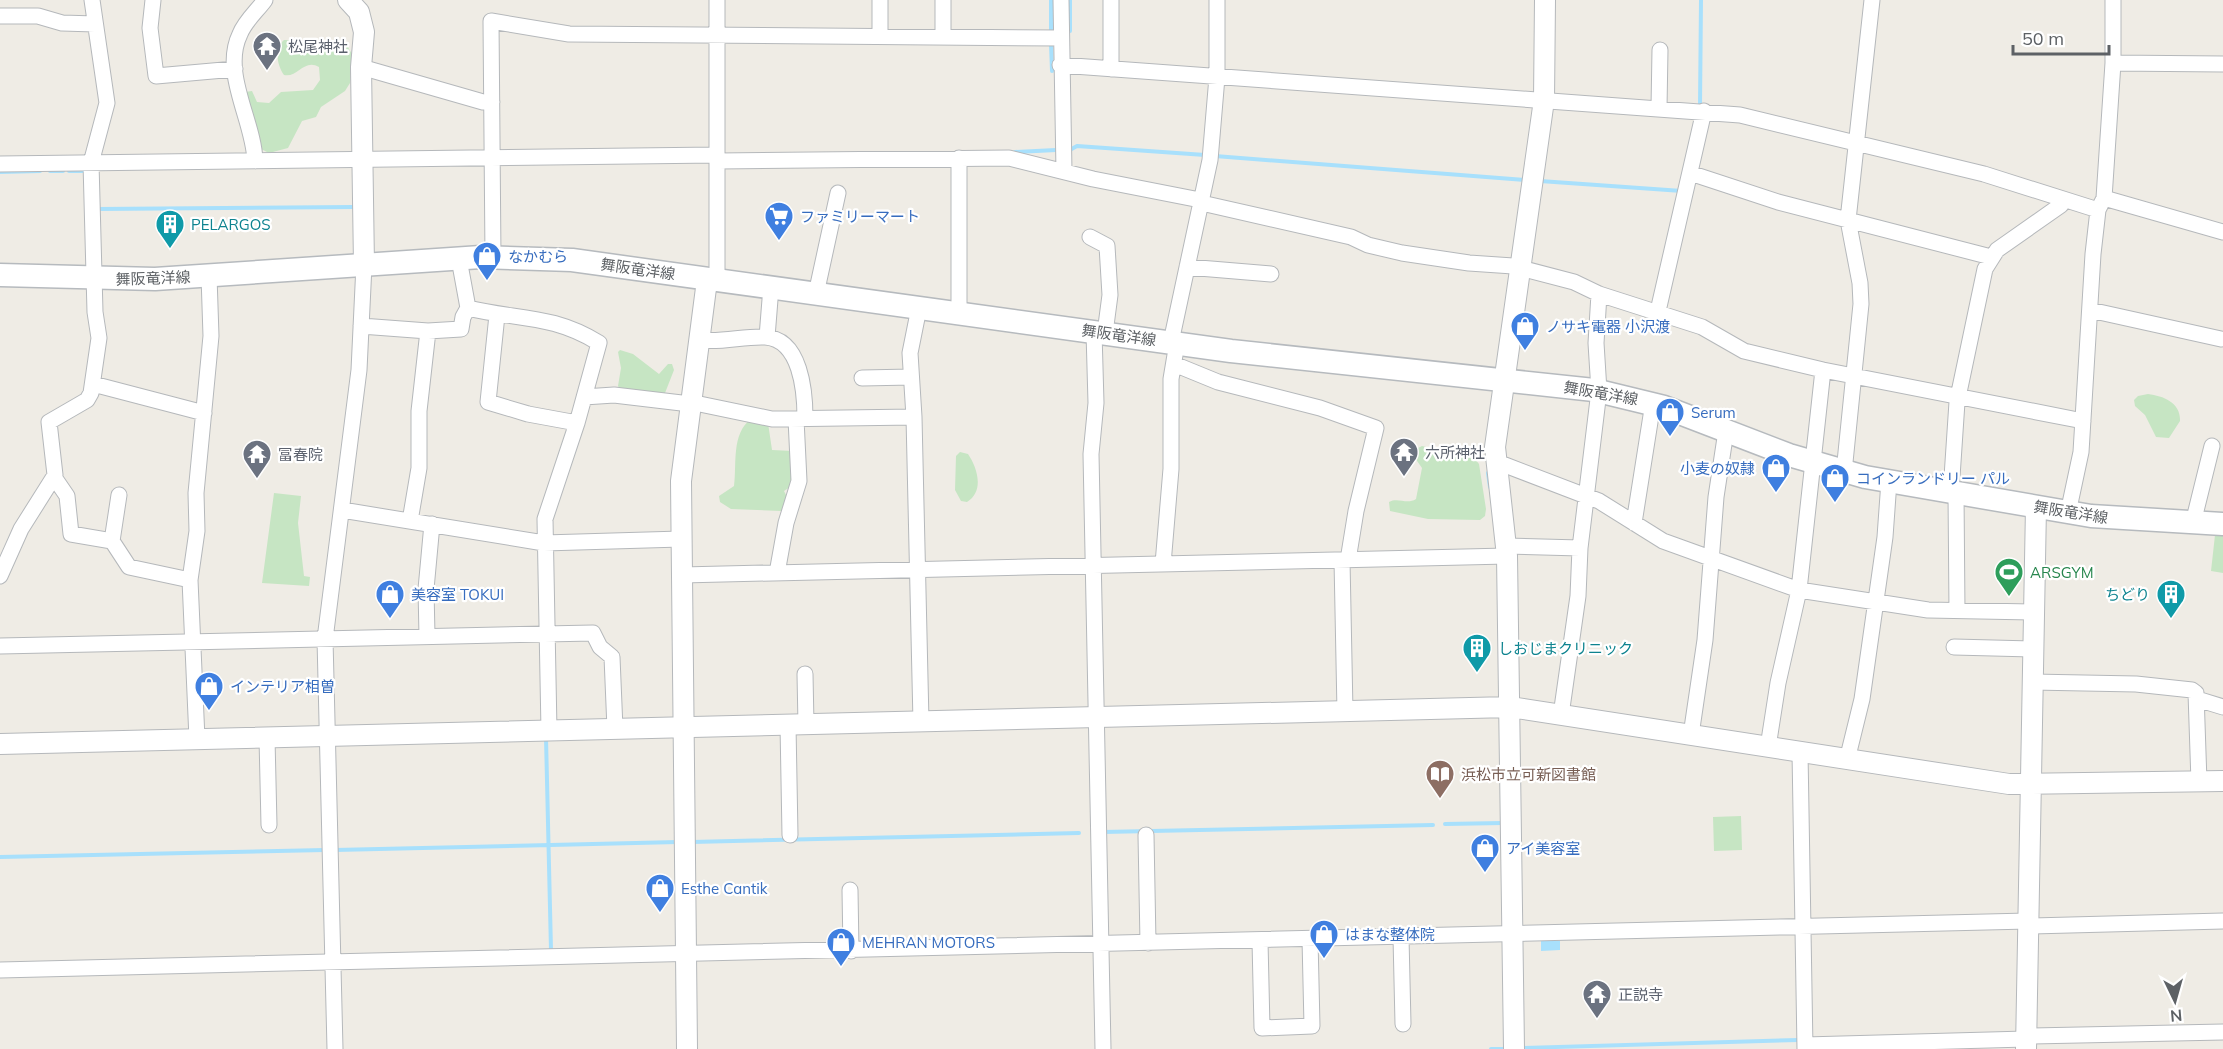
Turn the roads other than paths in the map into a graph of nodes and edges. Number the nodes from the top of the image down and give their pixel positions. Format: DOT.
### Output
graph roads {
  1 [pos="35,0"];
  2 [pos="92,0"];
  3 [pos="153,0"];
  4 [pos="265,0"];
  5 [pos="717,0"];
  6 [pos="880,0"];
  7 [pos="943,0"];
  8 [pos="1061,0"];
  9 [pos="1111,0"];
  10 [pos="1217,0"];
  11 [pos="1545,0"];
  12 [pos="1872,0"];
  13 [pos="2113,0"];
  14 [pos="352,1"];
  15 [pos="0,16"];
  16 [pos="34,16"];
  17 [pos="94,24"];
  18 [pos="717,35"];
  19 [pos="880,37"];
  20 [pos="943,37"];
  21 [pos="1061,38"];
  22 [pos="1660,50"];
  23 [pos="2113,63"];
  24 [pos="2223,63"];
  25 [pos="1060,65"];
  26 [pos="361,67"];
  27 [pos="236,69"];
  28 [pos="1111,69"];
  29 [pos="1217,76"];
  30 [pos="1544,100"];
  31 [pos="492,102"];
  32 [pos="1659,108"];
  33 [pos="1704,111"];
  34 [pos="1858,144"];
  35 [pos="492,158"];
  36 [pos="717,158"];
  37 [pos="959,158"];
  38 [pos="363,160"];
  39 [pos="255,161"];
  40 [pos="91,163"];
  41 [pos="0,164"];
  42 [pos="1064,171"];
  43 [pos="1690,173"];
  44 [pos="838,193"];
  45 [pos="2062,200"];
  46 [pos="1201,201"];
  47 [pos="2101,204"];
  48 [pos="1848,220"];
  49 [pos="2223,232"];
  50 [pos="1090,237"];
  51 [pos="493,257"];
  52 [pos="1991,257"];
  53 [pos="459,259"];
  54 [pos="364,265"];
  55 [pos="1186,267"];
  56 [pos="1521,268"];
  57 [pos="1271,274"];
  58 [pos="0,275"];
  59 [pos="209,276"];
  60 [pos="94,279"];
  61 [pos="712,279"];
  62 [pos="771,288"];
  63 [pos="816,294"];
  64 [pos="1599,294"];
  65 [pos="468,308"];
  66 [pos="919,308"];
  67 [pos="2090,310"];
  68 [pos="1658,311"];
  69 [pos="959,313"];
  70 [pos="497,315"];
  71 [pos="361,326"];
  72 [pos="428,331"];
  73 [pos="1099,332"];
  74 [pos="767,337"];
  75 [pos="2221,339"];
  76 [pos="699,340"];
  77 [pos="1174,350"];
  78 [pos="1823,370"];
  79 [pos="1854,376"];
  80 [pos="911,377"];
  81 [pos="862,378"];
  82 [pos="1503,380"];
  83 [pos="93,384"];
  84 [pos="1599,391"];
  85 [pos="1958,396"];
  86 [pos="584,397"];
  87 [pos="690,403"];
  88 [pos="1653,403"];
  89 [pos="204,413"];
  90 [pos="914,417"];
  91 [pos="801,419"];
  92 [pos="2083,421"];
  93 [pos="577,423"];
  94 [pos="1726,431"];
  95 [pos="2212,446"];
  96 [pos="1814,464"];
  97 [pos="1496,466"];
  98 [pos="1844,472"];
  99 [pos="54,477"];
  100 [pos="1889,481"];
  101 [pos="1954,492"];
  102 [pos="119,495"];
  103 [pos="1587,496"];
  104 [pos="2036,507"];
  105 [pos="342,510"];
  106 [pos="2068,513"];
  107 [pos="410,521"];
  108 [pos="2193,523"];
  109 [pos="432,524"];
  110 [pos="1634,524"];
  111 [pos="2223,524"];
  112 [pos="681,539"];
  113 [pos="112,541"];
  114 [pos="544,543"];
  115 [pos="1580,548"];
  116 [pos="1506,551"];
  117 [pos="1713,559"];
  118 [pos="1345,560"];
  119 [pos="1163,564"];
  120 [pos="1093,566"];
  121 [pos="917,570"];
  122 [pos="777,573"];
  123 [pos="682,575"];
  124 [pos="0,576"];
  125 [pos="190,580"];
  126 [pos="1799,590"];
  127 [pos="1875,604"];
  128 [pos="1957,611"];
  129 [pos="2032,612"];
  130 [pos="547,634"];
  131 [pos="427,636"];
  132 [pos="325,639"];
  133 [pos="193,642"];
  134 [pos="0,646"];
  135 [pos="1954,647"];
  136 [pos="2032,649"];
  137 [pos="805,674"];
  138 [pos="2031,682"];
  139 [pos="2197,699"];
  140 [pos="1510,707"];
  141 [pos="2223,707"];
  142 [pos="1345,712"];
  143 [pos="1561,715"];
  144 [pos="1096,718"];
  145 [pos="921,722"];
  146 [pos="797,725"];
  147 [pos="683,728"];
  148 [pos="615,729"];
  149 [pos="549,731"];
  150 [pos="1691,735"];
  151 [pos="328,736"];
  152 [pos="267,738"];
  153 [pos="197,740"];
  154 [pos="0,744"];
  155 [pos="1768,747"];
  156 [pos="1800,752"];
  157 [pos="1847,760"];
  158 [pos="2223,781"];
  159 [pos="2199,782"];
  160 [pos="2030,785"];
  161 [pos="269,825"];
  162 [pos="1146,835"];
  163 [pos="790,836"];
  164 [pos="850,890"];
  165 [pos="2223,921"];
  166 [pos="2028,923"];
  167 [pos="1802,926"];
  168 [pos="1513,934"];
  169 [pos="1401,937"];
  170 [pos="1310,939"];
  171 [pos="1260,941"];
  172 [pos="1148,944"];
  173 [pos="1101,945"];
  174 [pos="851,951"];
  175 [pos="686,954"];
  176 [pos="333,962"];
  177 [pos="0,970"];
  178 [pos="1403,1024"];
  179 [pos="2223,1032"];
  180 [pos="2026,1042"];
  181 [pos="1805,1047"];
  182 [pos="335,1049"];
  183 [pos="687,1049"];
  184 [pos="1103,1049"];
  185 [pos="1514,1049"];
  1 -- 16 [label="street"];
  2 -- 17 [label="street"];
  3 -- 27 [label="street"];
  4 -- 27 [label="street"];
  5 -- 18 [label="street"];
  6 -- 19 [label="street"];
  7 -- 20 [label="street"];
  8 -- 21 [label="street"];
  9 -- 28 [label="street"];
  10 -- 29 [label="street"];
  11 -- 30 [label="street"];
  12 -- 34 [label="street"];
  13 -- 23 [label="street"];
  14 -- 26 [label="street"];
  15 -- 16 [label="street"];
  16 -- 17 [label="street"];
  17 -- 40 [label="street"];
  18 -- 19 [label="street"];
  18 -- 31 [label="street"];
  18 -- 36 [label="street"];
  19 -- 20 [label="street"];
  20 -- 21 [label="street"];
  21 -- 25 [label="street"];
  22 -- 32 [label="street"];
  23 -- 24 [label="street"];
  23 -- 47 [label="street"];
  25 -- 28 [label="street"];
  25 -- 42 [label="street"];
  26 -- 31 [label="street"];
  26 -- 38 [label="street"];
  27 -- 39 [label="street"];
  28 -- 29 [label="street"];
  29 -- 30 [label="street"];
  29 -- 46 [label="street"];
  30 -- 32 [label="street"];
  30 -- 56 [label="street"];
  31 -- 35 [label="street"];
  32 -- 33 [label="street"];
  33 -- 34 [label="street"];
  33 -- 43 [label="street"];
  34 -- 45 [label="street"];
  34 -- 48 [label="street"];
  35 -- 36 [label="street"];
  35 -- 38 [label="street"];
  35 -- 51 [label="street"];
  36 -- 37 [label="street"];
  36 -- 61 [label="street"];
  37 -- 42 [label="street"];
  37 -- 69 [label="street"];
  38 -- 39 [label="street"];
  38 -- 54 [label="street"];
  39 -- 40 [label="street"];
  40 -- 41 [label="street"];
  40 -- 60 [label="street"];
  42 -- 46 [label="street"];
  43 -- 48 [label="street"];
  43 -- 68 [label="street"];
  44 -- 63 [label="street"];
  45 -- 47 [label="street"];
  45 -- 52 [label="street"];
  46 -- 55 [label="street"];
  46 -- 56 [label="street"];
  47 -- 49 [label="street"];
  47 -- 67 [label="street"];
  48 -- 52 [label="street"];
  48 -- 79 [label="street"];
  50 -- 73 [label="street"];
  51 -- 53 [label="main road, 舞阪竜洋線"];
  51 -- 61 [label="main road, 舞阪竜洋線"];
  52 -- 85 [label="street"];
  53 -- 54 [label="main road, 舞阪竜洋線"];
  53 -- 65 [label="street"];
  54 -- 59 [label="main road, 舞阪竜洋線"];
  54 -- 71 [label="street"];
  55 -- 57 [label="street"];
  55 -- 77 [label="street"];
  56 -- 64 [label="street"];
  56 -- 82 [label="street"];
  58 -- 60 [label="main road, 舞阪竜洋線"];
  59 -- 60 [label="main road, 舞阪竜洋線"];
  59 -- 89 [label="street"];
  60 -- 83 [label="street"];
  61 -- 62 [label="main road, 舞阪竜洋線"];
  61 -- 76 [label="street"];
  62 -- 63 [label="main road, 舞阪竜洋線"];
  62 -- 74 [label="street"];
  63 -- 66 [label="main road, 舞阪竜洋線"];
  64 -- 68 [label="street"];
  64 -- 84 [label="street"];
  65 -- 70 [label="street"];
  65 -- 72 [label="street"];
  66 -- 69 [label="main road, 舞阪竜洋線"];
  66 -- 80 [label="street"];
  67 -- 75 [label="street"];
  67 -- 92 [label="street"];
  68 -- 78 [label="street"];
  69 -- 73 [label="main road, 舞阪竜洋線"];
  70 -- 86 [label="street"];
  70 -- 93 [label="street"];
  71 -- 72 [label="street"];
  71 -- 105 [label="street"];
  72 -- 107 [label="street"];
  73 -- 77 [label="main road, 舞阪竜洋線"];
  73 -- 120 [label="street"];
  74 -- 76 [label="street"];
  74 -- 91 [label="street"];
  76 -- 87 [label="street"];
  77 -- 82 [label="main road, 舞阪竜洋線"];
  77 -- 118 [label="street"];
  77 -- 119 [label="street"];
  78 -- 79 [label="street"];
  78 -- 96 [label="street"];
  79 -- 85 [label="street"];
  79 -- 98 [label="street"];
  80 -- 81 [label="street"];
  80 -- 90 [label="street"];
  82 -- 84 [label="main road, 舞阪竜洋線"];
  82 -- 97 [label="street"];
  83 -- 89 [label="street"];
  83 -- 99 [label="street"];
  84 -- 88 [label="main road, 舞阪竜洋線"];
  84 -- 103 [label="street"];
  85 -- 92 [label="street"];
  85 -- 101 [label="street"];
  86 -- 87 [label="street"];
  86 -- 93 [label="street"];
  87 -- 91 [label="street"];
  87 -- 112 [label="street"];
  88 -- 94 [label="main road, 舞阪竜洋線"];
  88 -- 110 [label="street"];
  89 -- 125 [label="street"];
  90 -- 91 [label="street"];
  90 -- 121 [label="street"];
  91 -- 122 [label="street"];
  92 -- 106 [label="street"];
  93 -- 114 [label="street"];
  94 -- 96 [label="main road, 舞阪竜洋線"];
  94 -- 117 [label="street"];
  95 -- 108 [label="street"];
  96 -- 98 [label="main road, 舞阪竜洋線"];
  96 -- 126 [label="street"];
  97 -- 103 [label="street"];
  97 -- 116 [label="street"];
  98 -- 100 [label="main road, 舞阪竜洋線"];
  99 -- 113 [label="street"];
  99 -- 124 [label="street"];
  100 -- 101 [label="main road, 舞阪竜洋線"];
  100 -- 127 [label="street"];
  101 -- 104 [label="main road, 舞阪竜洋線"];
  101 -- 128 [label="street"];
  102 -- 113 [label="street"];
  103 -- 110 [label="street"];
  103 -- 115 [label="street"];
  104 -- 106 [label="main road, 舞阪竜洋線"];
  104 -- 129 [label="street"];
  105 -- 107 [label="street"];
  105 -- 132 [label="street"];
  106 -- 108 [label="main road, 舞阪竜洋線"];
  107 -- 109 [label="street"];
  108 -- 111 [label="main road, 舞阪竜洋線"];
  109 -- 114 [label="street"];
  109 -- 131 [label="street"];
  110 -- 117 [label="street"];
  112 -- 114 [label="street"];
  112 -- 123 [label="street"];
  113 -- 125 [label="street"];
  114 -- 130 [label="street"];
  115 -- 116 [label="street"];
  115 -- 143 [label="street"];
  116 -- 118 [label="street"];
  116 -- 140 [label="street"];
  117 -- 126 [label="street"];
  117 -- 150 [label="street"];
  118 -- 119 [label="street"];
  118 -- 142 [label="street"];
  119 -- 120 [label="street"];
  120 -- 121 [label="street"];
  120 -- 144 [label="street"];
  121 -- 122 [label="street"];
  121 -- 145 [label="street"];
  122 -- 123 [label="street"];
  123 -- 147 [label="street"];
  125 -- 133 [label="street"];
  126 -- 127 [label="street"];
  126 -- 155 [label="street"];
  127 -- 128 [label="street"];
  127 -- 157 [label="street"];
  128 -- 129 [label="street"];
  129 -- 136 [label="street"];
  130 -- 131 [label="street"];
  130 -- 148 [label="street"];
  130 -- 149 [label="street"];
  131 -- 132 [label="street"];
  132 -- 133 [label="street"];
  132 -- 151 [label="street"];
  133 -- 134 [label="street"];
  133 -- 153 [label="street"];
  135 -- 136 [label="street"];
  136 -- 138 [label="street"];
  137 -- 146 [label="street"];
  138 -- 139 [label="street"];
  138 -- 160 [label="street"];
  139 -- 141 [label="street"];
  139 -- 159 [label="street"];
  140 -- 142 [label="street"];
  140 -- 143 [label="street"];
  140 -- 168 [label="street"];
  142 -- 144 [label="street"];
  143 -- 150 [label="street"];
  144 -- 145 [label="street"];
  144 -- 173 [label="street"];
  145 -- 146 [label="street"];
  146 -- 147 [label="street"];
  146 -- 163 [label="street"];
  147 -- 148 [label="street"];
  147 -- 175 [label="street"];
  148 -- 149 [label="street"];
  149 -- 151 [label="street"];
  150 -- 155 [label="street"];
  151 -- 152 [label="street"];
  151 -- 176 [label="street"];
  152 -- 153 [label="street"];
  152 -- 161 [label="street"];
  153 -- 154 [label="street"];
  155 -- 156 [label="street"];
  156 -- 157 [label="street"];
  156 -- 167 [label="street"];
  157 -- 160 [label="street"];
  158 -- 159 [label="street"];
  159 -- 160 [label="street"];
  160 -- 166 [label="street"];
  162 -- 172 [label="street"];
  164 -- 174 [label="street"];
  165 -- 166 [label="street"];
  166 -- 167 [label="street"];
  166 -- 180 [label="street"];
  167 -- 168 [label="street"];
  167 -- 181 [label="street"];
  168 -- 169 [label="street"];
  168 -- 185 [label="street"];
  169 -- 170 [label="street"];
  169 -- 178 [label="street"];
  170 -- 171 [label="street"];
  170 -- 171 [label="street"];
  171 -- 172 [label="street"];
  172 -- 173 [label="street"];
  173 -- 174 [label="street"];
  173 -- 184 [label="street"];
  174 -- 175 [label="street"];
  175 -- 176 [label="street"];
  175 -- 183 [label="street"];
  176 -- 177 [label="street"];
  176 -- 182 [label="street"];
  179 -- 180 [label="street"];
  180 -- 181 [label="street"];
}
